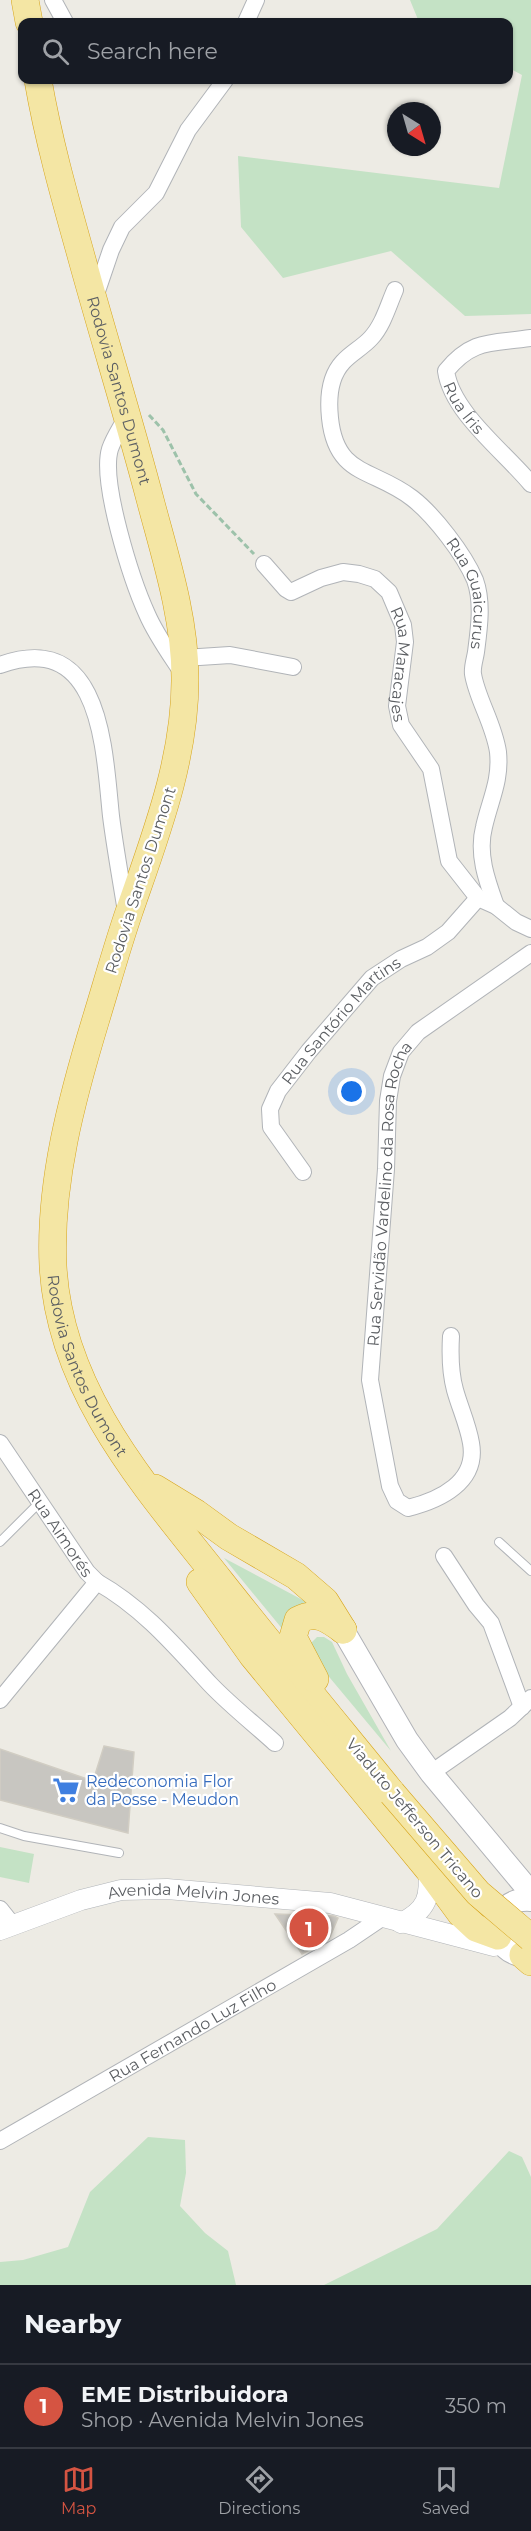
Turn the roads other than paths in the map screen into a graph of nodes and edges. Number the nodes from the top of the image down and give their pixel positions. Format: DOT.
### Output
graph roads {
  1 [pos="25,0"];
  2 [pos="53,0"];
  3 [pos="256,0"];
  4 [pos="28,18"];
  5 [pos="63,18"];
  6 [pos="248,18"];
  7 [pos="39,84"];
  8 [pos="222,84"];
  9 [pos="395,290"];
  10 [pos="93,301"];
  11 [pos="531,338"];
  12 [pos="125,409"];
  13 [pos="531,484"];
  14 [pos="264,564"];
  15 [pos="0,665"];
  16 [pos="293,667"];
  17 [pos="185,668"];
  18 [pos="477,898"];
  19 [pos="496,906"];
  20 [pos="127,918"];
  21 [pos="531,929"];
  22 [pos="531,953"];
  23 [pos="303,1172"];
  24 [pos="451,1335"];
  25 [pos="0,1443"];
  26 [pos="141,1480"];
  27 [pos="40,1501"];
  28 [pos="0,1542"];
  29 [pos="499,1542"];
  30 [pos="444,1556"];
  31 [pos="531,1571"];
  32 [pos="97,1582"];
  33 [pos="343,1630"];
  34 [pos="261,1632"];
  35 [pos="0,1700"];
  36 [pos="526,1702"];
  37 [pos="331,1718"];
  38 [pos="275,1743"];
  39 [pos="431,1773"];
  40 [pos="0,1828"];
  41 [pos="119,1853"];
  42 [pos="428,1869"];
  43 [pos="522,1900"];
  44 [pos="461,1914"];
  45 [pos="392,1920"];
  46 [pos="4,1921"];
  47 [pos="425,1927"];
  48 [pos="520,1949"];
  49 [pos="0,2141"];
  1 -- 4 [label="highway"];
  2 -- 5 [label="street"];
  3 -- 6 [label="street"];
  7 -- 10 [label="highway, Rodovia Santos Dumont"];
  8 -- 10 [label="street"];
  9 -- 19 [label="street, Rua Guaicurus"];
  10 -- 12 [label="highway, Rodovia Santos Dumont"];
  11 -- 13 [label="street, Rua Íris"];
  12 -- 17 [label="highway, Rodovia Santos Dumont"];
  12 -- 17 [label="street"];
  14 -- 18 [label="street, Rua Maracajes"];
  15 -- 20 [label="street"];
  16 -- 17 [label="street"];
  17 -- 20 [label="highway, Rodovia Santos Dumont"];
  18 -- 19 [label="street"];
  18 -- 23 [label="street, Rua Santório Martins"];
  19 -- 21 [label="street"];
  20 -- 26 [label="highway, Rodovia Santos Dumont"];
  22 -- 24 [label="street, Rua Servidão Vardelino da Rosa Rocha"];
  25 -- 27 [label="street, Rua Aimorés"];
  26 -- 33 [label="highway"];
  26 -- 34 [label="highway, Rodovia Santos Dumont"];
  26 -- 42 [label="highway"];
  27 -- 28 [label="lane"];
  27 -- 32 [label="street, Rua Aimorés"];
  29 -- 31 [label="lane"];
  30 -- 36 [label="street"];
  32 -- 35 [label="street, Rua Aimorés"];
  32 -- 38 [label="street"];
  33 -- 37 [label="highway"];
  33 -- 39 [label="main road"];
  34 -- 37 [label="highway, Viaduto Jefferson Tricano"];
  36 -- 39 [label="street"];
  37 -- 48 [label="highway, Viaduto Jefferson Tricano, bridge"];
  39 -- 43 [label="main road"];
  40 -- 41 [label="lane"];
  42 -- 44 [label="highway"];
  42 -- 45 [label="street"];
  43 -- 44 [label="street"];
  43 -- 48 [label="main road"];
  44 -- 47 [label="street"];
  44 -- 48 [label="highway"];
  45 -- 46 [label="street, Avenida Melvin Jones"];
  45 -- 47 [label="street, Avenida Melvin Jones"];
  45 -- 49 [label="street, Rua Fernando Luz Filho"];
  47 -- 48 [label="street, Avenida Melvin Jones"];
}
